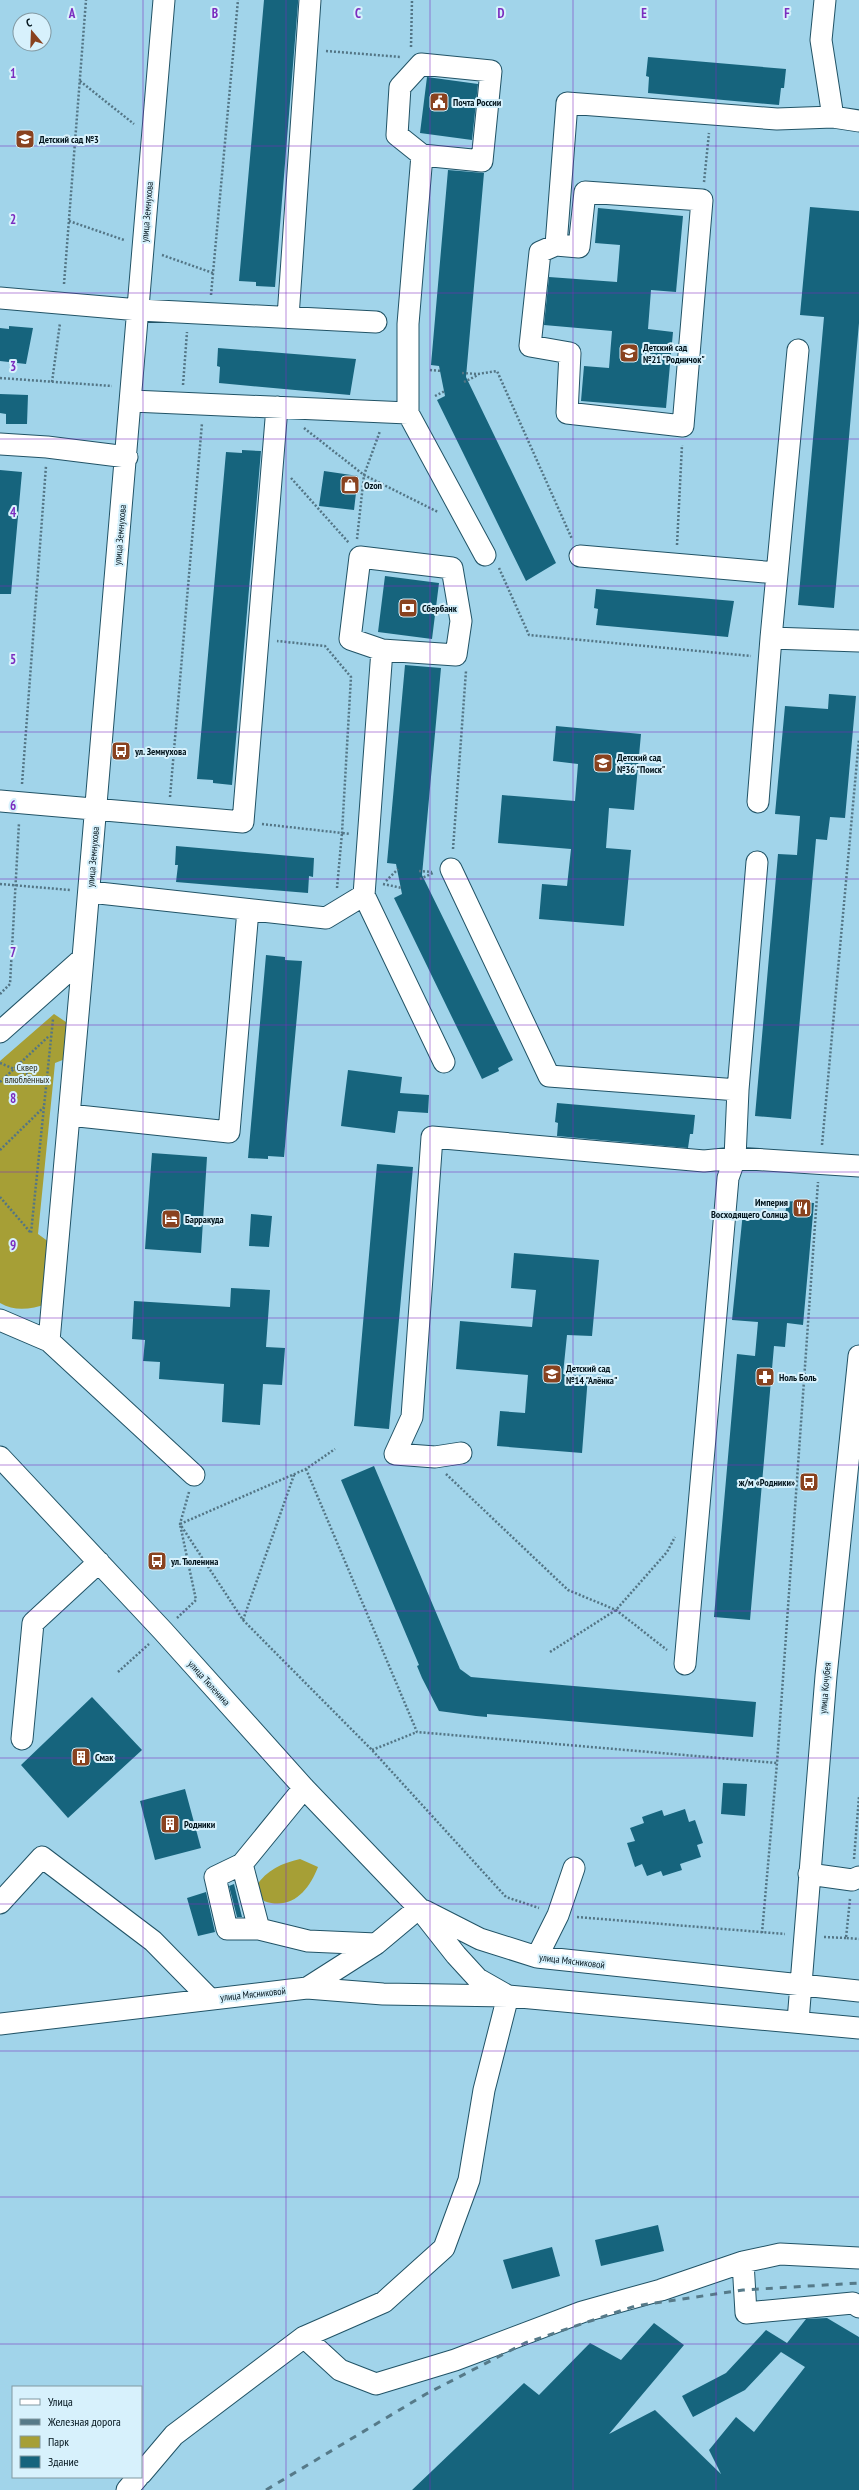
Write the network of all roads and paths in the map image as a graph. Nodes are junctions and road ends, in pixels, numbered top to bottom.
1 (86, 0) edge
2 (164, 0) edge
3 (238, 0) edge
4 (310, 0) edge
5 (412, 0) edge
6 (825, 0) edge
7 (306, 50) junction
8 (411, 50) dead end
9 (388, 56) dead end
10 (80, 81) junction
11 (711, 114) junction
12 (832, 117) junction
13 (859, 121) edge
14 (136, 126) dead end
15 (422, 155) junction
16 (702, 200) junction
17 (127, 233) dead end
18 (126, 241) dead end
19 (556, 245) junction
20 (0, 298) edge
21 (62, 303) junction
22 (139, 310) junction
23 (199, 313) junction
24 (288, 317) junction
25 (376, 322) dead end
26 (798, 350) dead end
27 (430, 370) dead end
28 (442, 371) dead end
29 (462, 373) dead end
30 (478, 374) junction
31 (0, 378) edge
32 (52, 382) junction
33 (464, 382) dead end
34 (446, 391) dead end
35 (132, 394) junction
36 (435, 396) dead end
37 (182, 403) junction
38 (204, 404) junction
39 (277, 407) junction
40 (398, 412) junction
41 (302, 426) dead end
42 (683, 426) junction
43 (0, 444) edge
44 (47, 447) junction
45 (127, 457) junction
46 (273, 458) junction
47 (364, 475) junction
48 (442, 513) dead end
49 (358, 553) junction
50 (485, 555) joint
51 (580, 556) joint
52 (677, 565) junction
53 (777, 573) junction
54 (258, 640) junction
55 (859, 641) edge
56 (770, 648) junction
57 (382, 650) junction
58 (456, 655) junction
59 (859, 739) edge
60 (0, 801) edge
61 (758, 802) dead end
62 (21, 803) junction
63 (97, 809) junction
64 (168, 815) junction
65 (244, 822) junction
66 (342, 833) junction
67 (757, 862) dead end
68 (398, 869) dead end
69 (443, 870) junction
70 (420, 879) dead end
71 (0, 884) edge
72 (383, 884) dead end
73 (16, 886) junction
74 (90, 892) junction
75 (364, 895) junction
76 (248, 910) junction
77 (335, 912) junction
78 (83, 958) junction
79 (0, 994) edge
80 (53, 1019) dead end
81 (0, 1032) edge
82 (50, 1036) junction
83 (444, 1062) dead end
84 (0, 1063) edge
85 (14, 1069) junction
86 (0, 1082) edge
87 (46, 1082) junction
88 (738, 1090) junction
89 (44, 1106) junction
90 (69, 1115) junction
91 (0, 1150) edge
92 (735, 1158) junction
93 (820, 1163) junction
94 (859, 1166) edge
95 (0, 1197) edge
96 (0, 1320) edge
97 (49, 1342) junction
98 (859, 1356) edge
99 (859, 1361) edge
100 (335, 1449) dead end
101 (461, 1453) dead end
102 (0, 1457) edge
103 (435, 1457) junction
104 (306, 1469) junction
105 (294, 1475) junction
106 (194, 1476) joint
107 (180, 1524) junction
108 (678, 1533) dead end
109 (99, 1562) junction
110 (196, 1600) dead end
111 (616, 1610) junction
112 (243, 1620) junction
113 (550, 1652) dead end
114 (685, 1664) joint
115 (418, 1732) junction
116 (22, 1739) dead end
117 (372, 1750) junction
118 (777, 1763) junction
119 (304, 1788) junction
120 (242, 1864) junction
121 (574, 1868) dead end
122 (809, 1874) junction
123 (859, 1877) edge
124 (0, 1903) edge
125 (419, 1908) junction
126 (558, 1915) junction
127 (259, 1929) junction
128 (376, 1944) junction
129 (537, 1957) junction
130 (801, 1986) junction
131 (307, 1988) junction
132 (859, 1991) edge
133 (508, 1996) junction
134 (209, 1998) junction
135 (798, 2022) junction
136 (0, 2024) edge
137 (859, 2028) edge
138 (859, 2258) edge
139 (743, 2262) junction
140 (859, 2306) edge
141 (304, 2337) junction
142 (142, 2473) edge
143 (137, 2478) edge
144 (127, 2490) edge

1 - 10 path
2 - 22 street, улица Земнухова
3 - 23 path
4 - 7 street
5 - 8 path
6 - 12 street
7 - 9 path
7 - 24 street
10 - 14 path
10 - 21 path
11 - 12 street
11 - 16 path
11 - 19 street
12 - 13 street
15 - 15 street
15 - 40 street
16 - 19 street
16 - 42 street
17 - 18 path
19 - 42 street
20 - 21 street
21 - 22 street
21 - 32 path
22 - 23 street
22 - 35 street, улица Земнухова
23 - 24 street
23 - 37 path
24 - 25 street
26 - 53 street
27 - 28 path
29 - 30 path
30 - 33 path
30 - 51 path
31 - 32 path
32 - 35 path
34 - 36 path
35 - 37 street
35 - 45 street, улица Земнухова
37 - 38 street
38 - 39 street
38 - 64 path
39 - 40 street
39 - 46 street
40 - 47 path
40 - 50 street
41 - 47 path
42 - 52 path
43 - 44 street
44 - 45 street
44 - 62 path
45 - 63 street, улица Земнухова
46 - 49 path
46 - 54 street
47 - 48 path
47 - 49 path
49 - 57 street
49 - 58 street
50 - 56 path
51 - 52 street
52 - 53 street
53 - 56 street
54 - 65 street
54 - 66 path
55 - 56 street
56 - 61 street
57 - 58 street
57 - 75 street
58 - 69 path
59 - 93 path
60 - 62 street
62 - 63 street
62 - 73 path
63 - 64 street
63 - 74 street, улица Земнухова
64 - 65 street
65 - 66 path
66 - 77 path
67 - 88 street
68 - 72 path
69 - 70 path
69 - 88 street
71 - 73 path
73 - 74 path
73 - 79 path
74 - 76 street
74 - 78 street, улица Земнухова
75 - 77 street
75 - 83 street
76 - 77 street
76 - 90 street
78 - 81 street
78 - 90 street, улица Земнухова
80 - 82 path
82 - 85 path
82 - 87 path
84 - 85 path
85 - 86 path
85 - 87 path
87 - 89 path
88 - 92 street
89 - 91 path
89 - 95 path
90 - 97 street, улица Земнухова
92 - 93 street
92 - 103 street
92 - 114 street
93 - 94 street
93 - 118 path
96 - 97 street
97 - 106 street
98 - 99 street, улица Кочубея
99 - 122 street, улица Кочубея
100 - 104 path
101 - 103 street
102 - 109 street, улица Тюленина
103 - 111 path
104 - 105 path
104 - 115 path
105 - 107 path
105 - 112 path
106 - 107 path
107 - 110 path
107 - 112 path
108 - 111 path
109 - 116 street
109 - 119 street, улица Тюленина
111 - 113 path
111 - 114 path
112 - 117 path
115 - 117 path
115 - 118 path
117 - 126 path
118 - 126 path
119 - 120 street
119 - 125 street, улица Тюленина
120 - 127 street
120 - 127 street
121 - 126 street
122 - 123 street
122 - 130 street, улица Кочубея
124 - 134 street
125 - 128 street
125 - 129 street, улица Мясниковой
125 - 133 street, улица Мясниковой
126 - 129 street
127 - 128 street
128 - 131 street
129 - 130 street, улица Мясниковой
130 - 132 street, улица Мясниковой
130 - 135 street, улица Кочубея
131 - 133 street, улица Мясниковой
131 - 134 street, улица Мясниковой
133 - 135 street, улица Мясниковой
133 - 141 street
134 - 136 street, улица Мясниковой
135 - 137 street, улица Мясниковой
138 - 139 street
139 - 140 street
139 - 141 street
141 - 142 street
143 - 144 street

